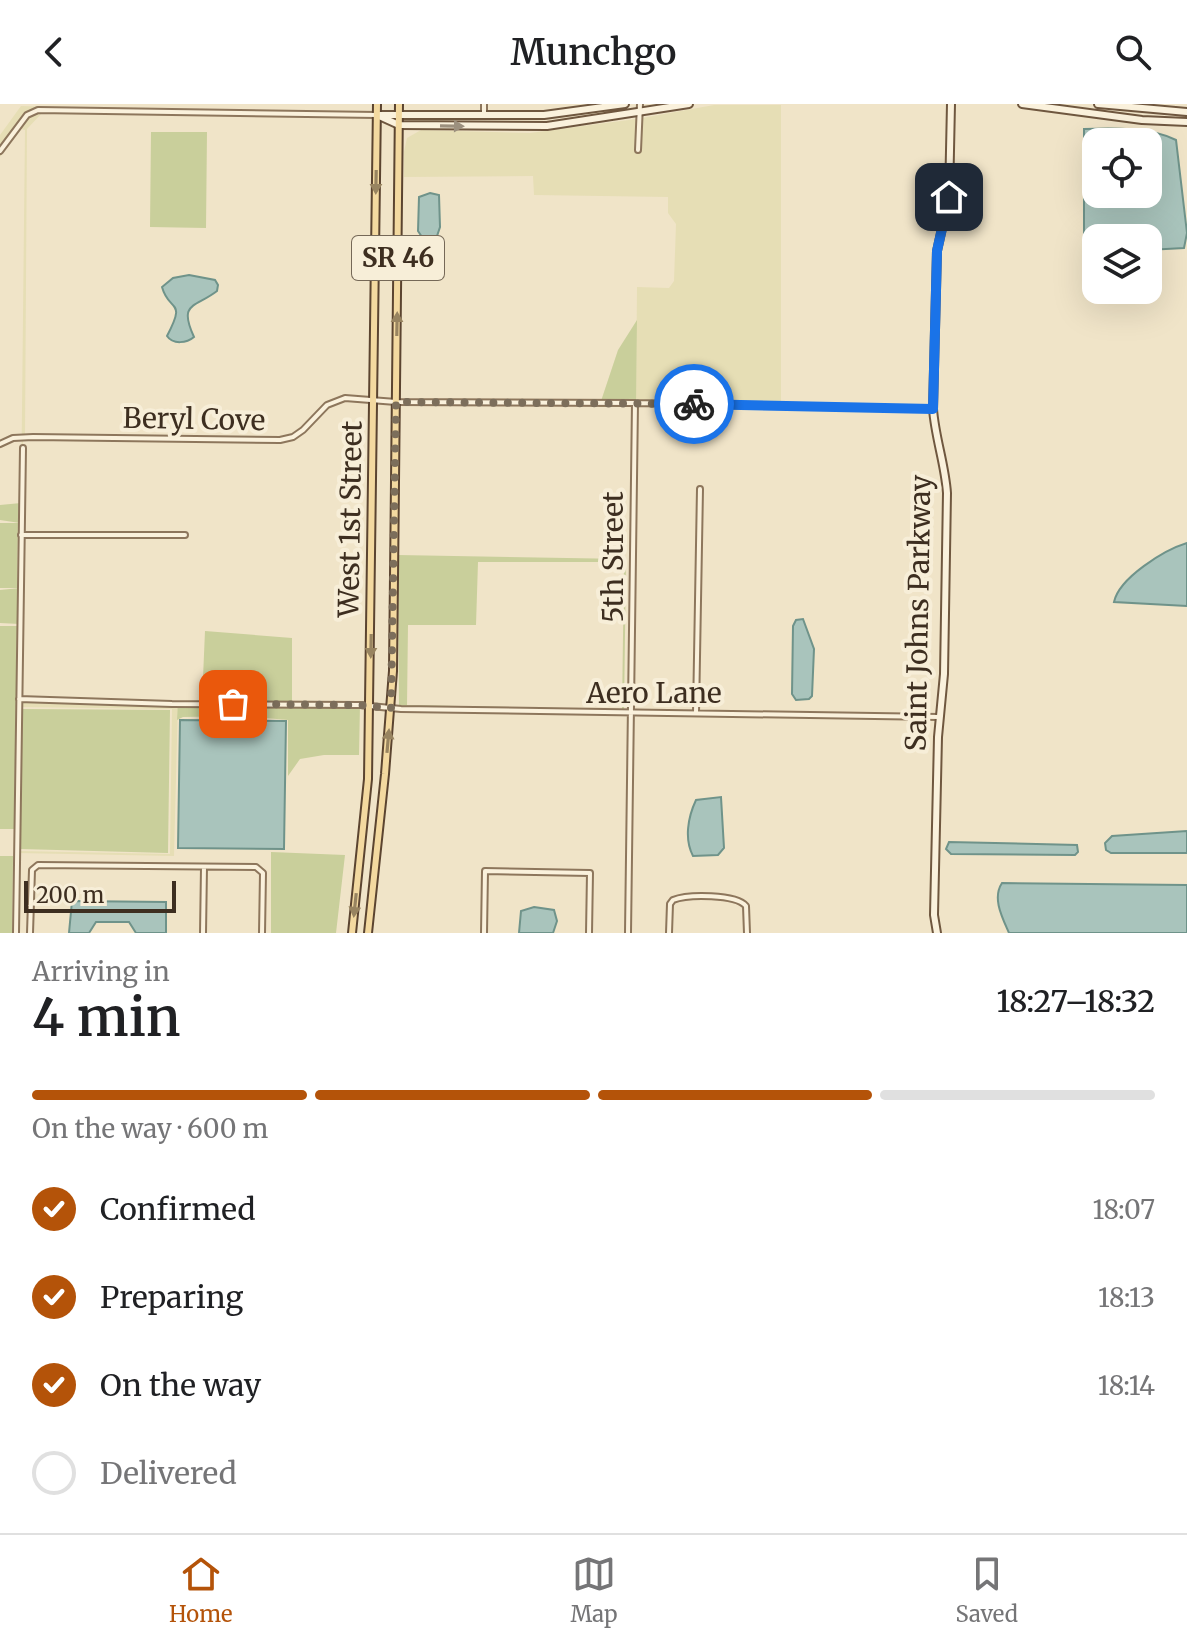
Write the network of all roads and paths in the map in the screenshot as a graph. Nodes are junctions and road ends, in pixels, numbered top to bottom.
1 (377, 104) edge
2 (399, 104) edge
3 (484, 104) edge
4 (625, 104) edge
5 (640, 104) edge
6 (689, 104) edge
7 (951, 104) edge
8 (1022, 104) edge
9 (1098, 104) edge
10 (1073, 108) edge
11 (1187, 112) edge
12 (639, 113) junction
13 (377, 115) junction
14 (399, 115) junction
15 (484, 116) junction
16 (1187, 122) edge
17 (399, 125) junction
18 (638, 150) dead end
19 (0, 151) edge
20 (374, 400) junction
21 (396, 402) junction
22 (635, 403) junction
23 (933, 409) junction
24 (0, 444) edge
25 (23, 448) dead end
26 (700, 489) dead end
27 (21, 535) junction
28 (185, 535) dead end
29 (19, 699) junction
30 (370, 706) junction
31 (391, 708) junction
32 (631, 712) junction
33 (696, 713) junction
34 (939, 717) junction
35 (204, 866) junction
36 (16, 933) edge
37 (30, 933) edge
38 (203, 933) edge
39 (262, 933) edge
40 (352, 933) edge
41 (368, 933) edge
42 (484, 933) edge
43 (589, 933) edge
44 (628, 933) edge
45 (669, 933) edge
46 (747, 933) edge
47 (937, 933) edge

1 - 13 main road, West 1st Street / SR 46
2 - 14 main road, West 1st Street / SR 46
3 - 15 street
4 - 15 street
5 - 12 street
6 - 12 street
7 - 23 street, Saint Johns Parkway
8 - 10 street
9 - 11 street
10 - 16 street
17 -> 12 street
12 - 18 street
13 - 14 street
13 - 17 street
13 - 19 street
13 -> 20 main road, West 1st Street / SR 46
14 - 15 street
14 - 17 main road, West 1st Street / SR 46
21 -> 17 main road, West 1st Street / SR 46
20 - 21 street, Beryl Cove
20 - 24 street, Beryl Cove
20 -> 30 main road, West 1st Street / SR 46
21 - 22 street, Beryl Cove
21 - 31 main road, West 1st Street / SR 46
22 - 23 street, Beryl Cove
22 - 32 street, 5th Street
23 - 34 street, Saint Johns Parkway
25 - 27 street
26 - 33 street
27 - 28 street
27 - 29 street
29 - 30 street, Aero Lane
29 - 36 street
30 - 31 street, Aero Lane
30 -> 40 main road, West 1st Street / SR 46
31 - 32 street, Aero Lane
41 -> 31 main road, West 1st Street / SR 46
32 - 33 street, Aero Lane
32 - 44 street, 5th Street
33 - 34 street, Aero Lane
34 - 47 street, Saint Johns Parkway
35 - 37 street
35 - 38 street
35 - 39 street
42 - 43 street
45 - 46 street

